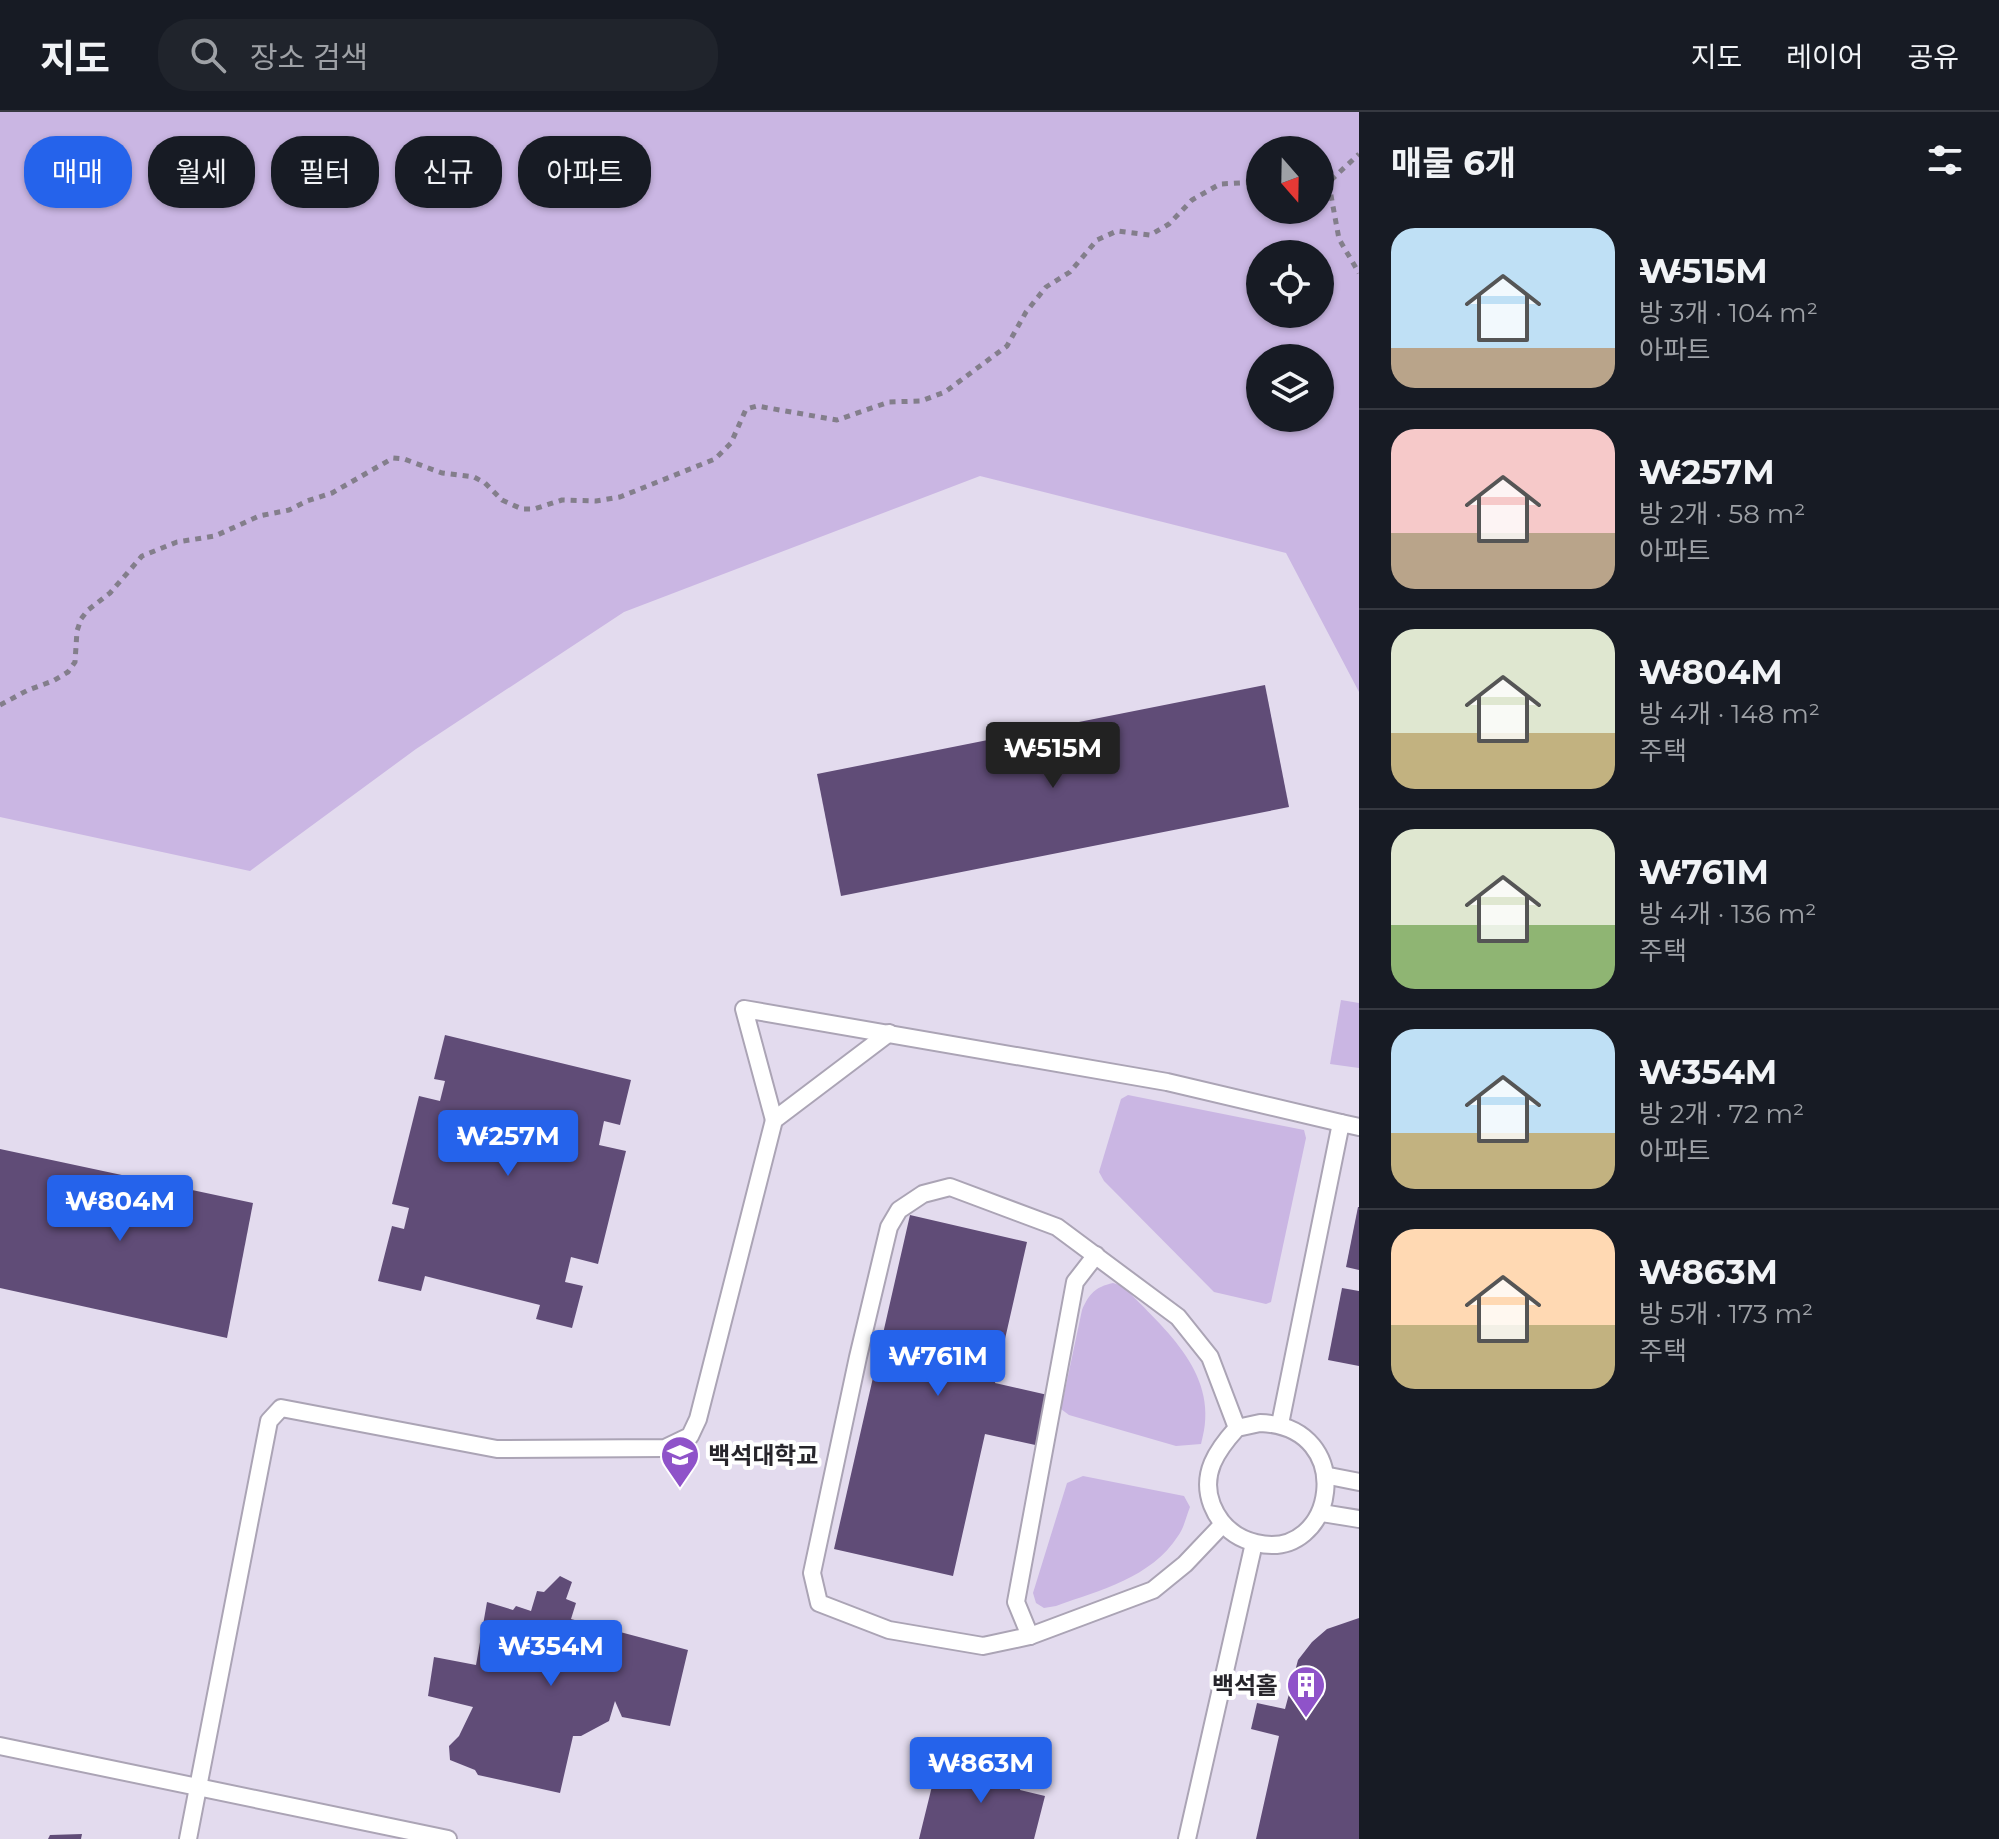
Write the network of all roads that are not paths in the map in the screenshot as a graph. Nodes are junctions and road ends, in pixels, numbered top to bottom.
1 (889, 1033) junction
2 (774, 1120) junction
3 (1341, 1123) junction
4 (1359, 1127) edge
5 (1096, 1255) junction
6 (1280, 1424) junction
7 (1237, 1428) junction
8 (1329, 1476) junction
9 (1359, 1482) edge
10 (1322, 1513) junction
11 (1359, 1519) edge
12 (1223, 1524) junction
13 (1254, 1543) junction
14 (1030, 1636) junction
15 (0, 1746) edge
16 (198, 1786) junction
17 (188, 1839) edge
18 (448, 1839) edge
19 (1187, 1839) edge

1 - 2 lane
1 - 2 lane
1 - 3 lane
2 - 16 lane
3 - 4 lane
3 - 6 lane
5 - 7 lane
5 - 14 lane
5 - 14 lane
6 - 7 lane
6 - 8 lane
7 - 12 lane
8 - 9 lane
8 - 10 lane
10 - 11 lane
10 - 13 lane
12 - 13 lane
12 - 14 lane
13 - 19 lane
15 - 16 lane
16 - 17 lane
16 - 18 lane

